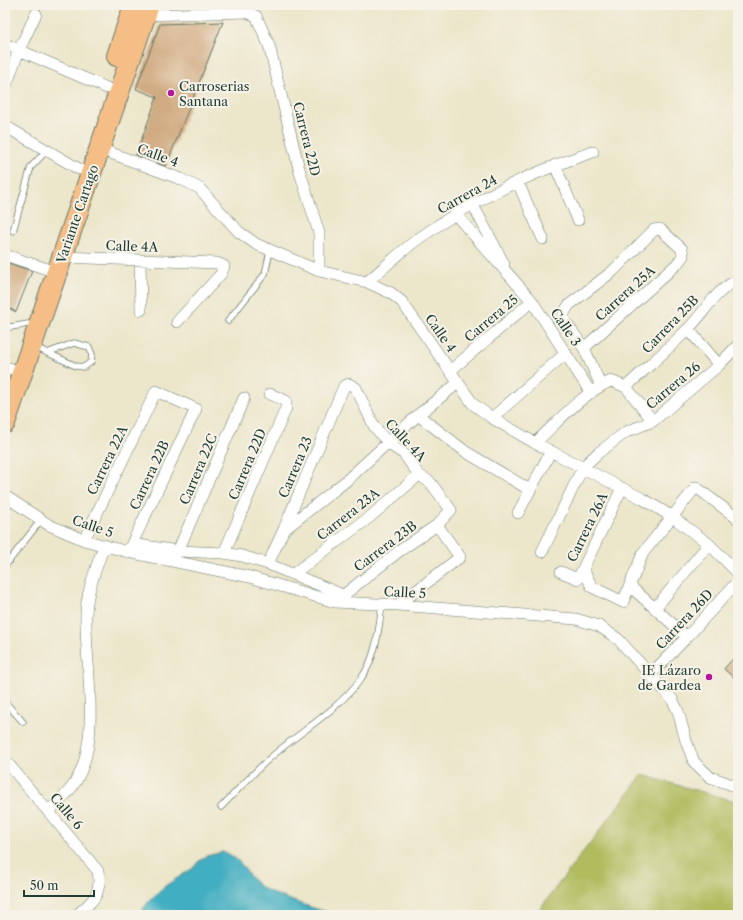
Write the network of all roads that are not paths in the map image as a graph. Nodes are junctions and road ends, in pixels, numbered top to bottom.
1 (143, 8) edge
2 (36, 14) dead end
3 (5, 44) edge
4 (19, 50) junction
5 (5, 88) edge
6 (107, 88) junction
7 (5, 126) edge
8 (100, 149) junction
9 (46, 150) junction
10 (593, 152) dead end
11 (555, 165) junction
12 (79, 169) junction
13 (518, 183) junction
14 (473, 205) junction
15 (456, 215) junction
16 (578, 220) dead end
17 (13, 231) dead end
18 (543, 239) dead end
19 (270, 250) junction
20 (5, 256) edge
21 (63, 257) junction
22 (140, 261) junction
23 (47, 269) junction
24 (319, 271) junction
25 (512, 281) junction
26 (367, 282) junction
27 (736, 283) edge
28 (532, 302) junction
29 (141, 310) dead end
30 (228, 321) dead end
31 (177, 322) dead end
32 (28, 324) junction
33 (5, 326) edge
34 (688, 329) junction
35 (738, 346) edge
36 (584, 348) junction
37 (39, 349) junction
38 (566, 353) junction
39 (719, 365) junction
40 (450, 371) junction
41 (7, 374) edge
42 (458, 383) junction
43 (349, 384) joint
44 (600, 386) junction
45 (626, 387) junction
46 (591, 393) junction
47 (270, 394) dead end
48 (244, 398) dead end
49 (196, 409) joint
50 (418, 416) junction
51 (492, 418) junction
52 (653, 421) junction
53 (5, 423) edge
54 (535, 443) junction
55 (389, 444) junction
56 (551, 451) junction
57 (584, 467) junction
58 (419, 475) junction
59 (622, 488) junction
60 (530, 490) junction
61 (5, 496) edge
62 (451, 510) joint
63 (518, 513) dead end
64 (671, 516) junction
65 (738, 519) edge
66 (41, 520) junction
67 (437, 525) junction
68 (284, 529) junction
69 (84, 540) junction
70 (709, 544) junction
71 (104, 545) junction
72 (130, 548) junction
73 (178, 552) junction
74 (542, 552) dead end
75 (224, 553) junction
76 (268, 564) junction
77 (5, 566) edge
78 (561, 572) dead end
79 (738, 573) edge
80 (293, 574) junction
81 (580, 574) junction
82 (738, 581) edge
83 (631, 586) junction
84 (339, 599) junction
85 (382, 604) junction
86 (398, 605) junction
87 (656, 607) junction
88 (688, 637) junction
89 (650, 675) junction
90 (5, 702) edge
91 (23, 722) dead end
92 (5, 760) edge
93 (738, 787) edge
94 (221, 807) dead end
95 (49, 811) junction
96 (77, 915) edge

1 - 6 highway, Variante Cartago
1 - 8 highway, Variante Cartago
1 - 24 street, Carrera 22D
2 - 4 street
3 - 4 street
4 - 5 street
4 - 6 street
6 - 12 highway, Variante Cartago
7 - 9 street
8 - 19 street, Calle 4
8 - 21 highway, Variante Cartago
9 - 12 street
9 - 17 lane
10 - 11 street, Carrera 24
11 - 13 street, Carrera 24
11 - 16 street
12 - 23 highway, Variante Cartago
13 - 14 street, Carrera 24
13 - 18 street
14 - 15 street, Carrera 24
14 - 25 street, Calle 3
15 - 25 street, Calle 3
15 - 26 street, Carrera 24
19 - 24 street, Calle 4
19 - 30 lane
20 - 23 street
21 - 22 street, Calle 4A
21 - 37 highway, Variante Cartago
22 - 29 street
22 - 31 street, Calle 4A
23 - 32 highway, Variante Cartago
24 - 26 street, Calle 4
25 - 28 street, Calle 3
26 - 40 street, Calle 4
27 - 34 street, Carrera 25B
28 - 38 street, Calle 3
28 - 40 street, Carrera 25
32 - 33 lane
32 - 41 highway, Variante Cartago
34 - 39 street
34 - 45 street, Carrera 25B
35 - 39 street, Carrera 26
36 - 36 street, Carrera 25A
36 - 44 street
37 - 37 lane
37 - 53 highway, Variante Cartago
38 - 46 street, Calle 3
38 - 51 street
39 - 52 street, Carrera 26
40 - 42 street, Calle 4
42 - 50 street
42 - 51 street, Calle 4
43 - 55 street, Calle 4A
43 - 68 street, Carrera 23
44 - 45 street
44 - 46 street
45 - 52 street
46 - 54 street
47 - 75 street, Carrera 22D
48 - 73 street, Carrera 22C
49 - 69 street, Carrera 22A
49 - 72 street, Carrera 22B
50 - 55 street
50 - 60 street
51 - 54 street, Calle 4
52 - 57 street, Carrera 26
54 - 56 street, Calle 4
55 - 58 street, Calle 4A
55 - 68 street
56 - 57 street, Calle 4
56 - 60 street
57 - 59 street, Calle 4
57 - 74 street, Carrera 26
58 - 62 street, Calle 4A
58 - 80 street, Carrera 23A
59 - 64 street, Calle 4
59 - 81 street, Carrera 26A
60 - 63 street
61 - 66 street, Calle 5
62 - 67 street, Carrera 23B
64 - 65 street
64 - 70 street, Calle 4
64 - 83 street
66 - 69 street, Calle 5
66 - 77 lane
67 - 84 street, Carrera 23B
67 - 86 street
68 - 76 street, Carrera 23
69 - 71 street, Calle 5
70 - 79 street, Calle 4
70 - 87 street
71 - 72 street, Calle 5
71 - 95 street
72 - 73 street
72 - 84 street, Calle 5
73 - 75 street
75 - 76 street
76 - 80 street
78 - 81 street
80 - 84 street
81 - 83 street
82 - 88 street, Carrera 26D
83 - 87 street
84 - 85 street, Calle 5
85 - 86 street, Calle 5
85 - 94 lane
86 - 89 street, Calle 5
87 - 88 street
88 - 89 street, Carrera 26D
89 - 93 street, Calle 5
90 - 91 lane
92 - 95 street, Calle 6
95 - 96 street, Calle 6

